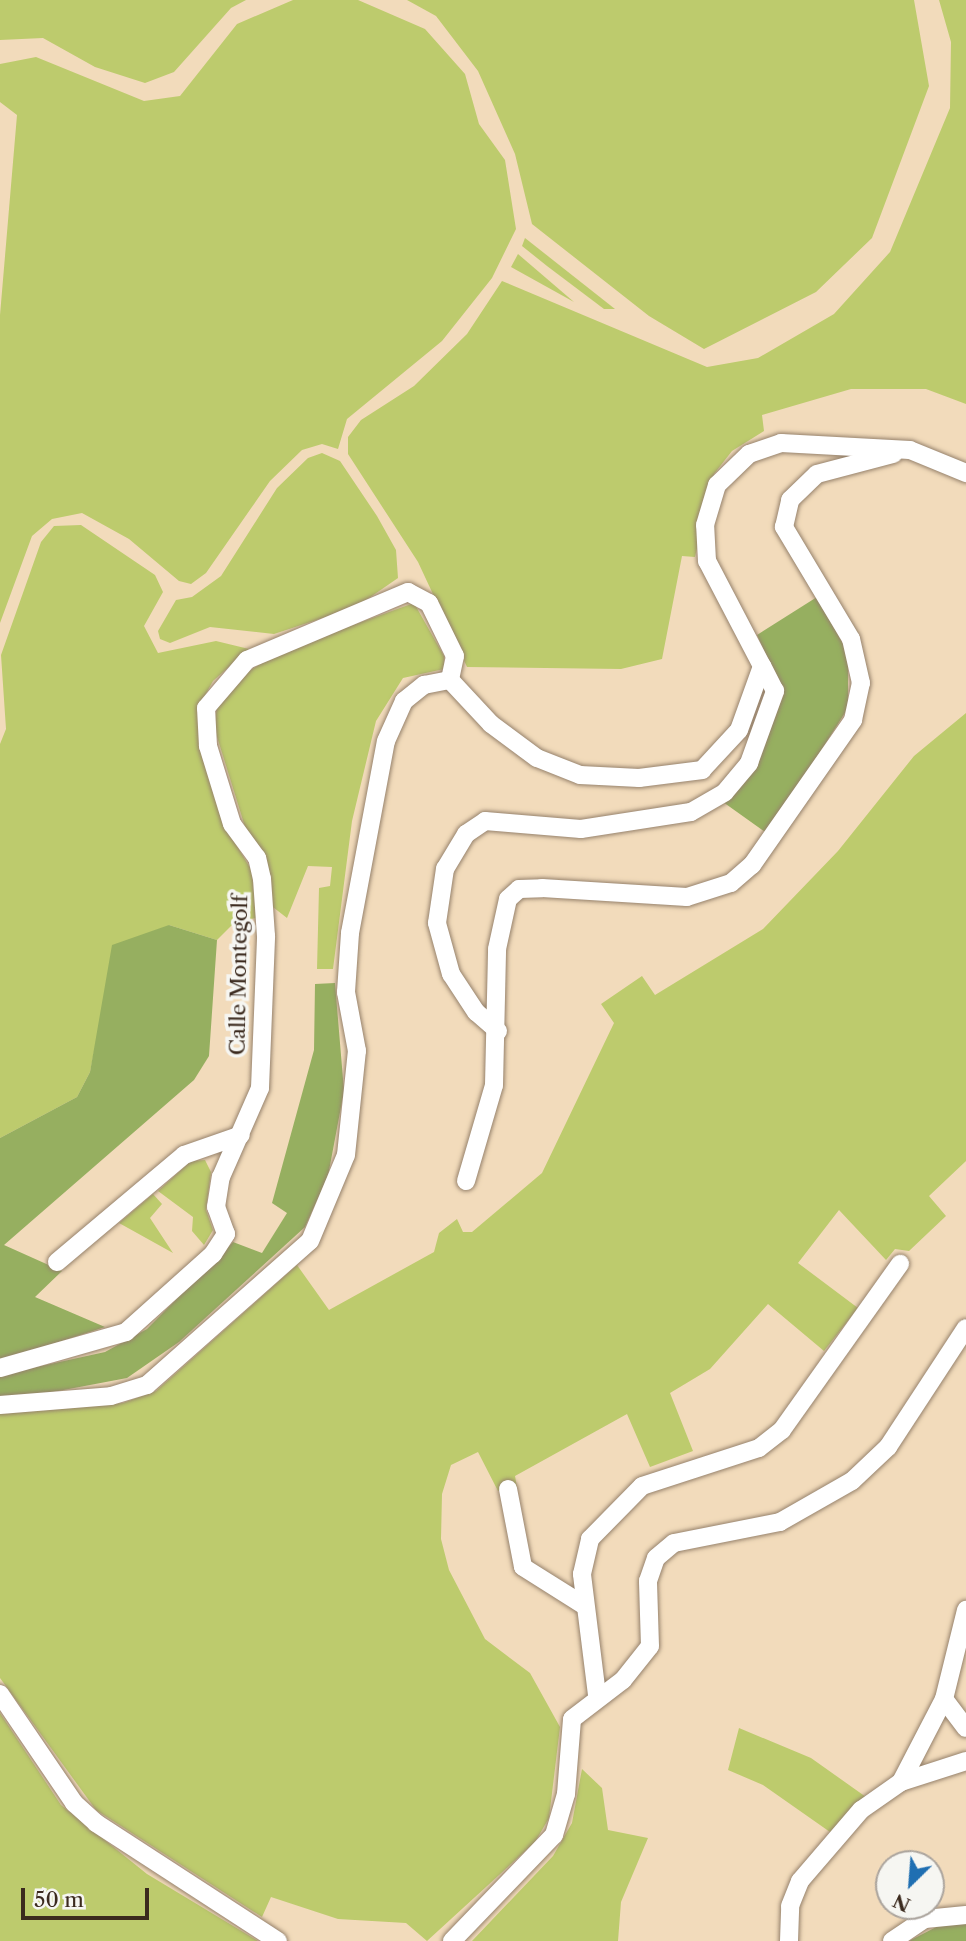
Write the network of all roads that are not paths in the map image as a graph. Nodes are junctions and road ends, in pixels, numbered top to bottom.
1 (910, 450) junction
2 (966, 472) edge
3 (762, 666) junction
4 (450, 680) junction
5 (498, 1031) junction
6 (241, 1135) junction
7 (466, 1181) dead end
8 (57, 1262) dead end
9 (900, 1265) dead end
10 (966, 1328) edge
11 (0, 1368) edge
12 (0, 1405) edge
13 (508, 1489) dead end
14 (585, 1606) junction
15 (966, 1611) edge
16 (0, 1694) edge
17 (597, 1695) junction
18 (944, 1699) junction
19 (966, 1728) edge
20 (966, 1761) edge
21 (901, 1782) junction
22 (966, 1914) edge
23 (278, 1941) edge
24 (452, 1941) edge
25 (789, 1941) edge
26 (892, 1941) edge

1 - 2 street
1 - 3 street
1 - 5 street
3 - 4 street
3 - 5 street
4 - 6 street, Calle Montegolf
4 - 12 street
5 - 7 street
6 - 8 street
6 - 11 street, Calle Montegolf
9 - 14 street
10 - 17 street
13 - 14 street
14 - 17 street
15 - 18 street
16 - 23 street
17 - 24 street
18 - 19 street
18 - 21 street
20 - 21 street
21 - 25 street
22 - 26 street

